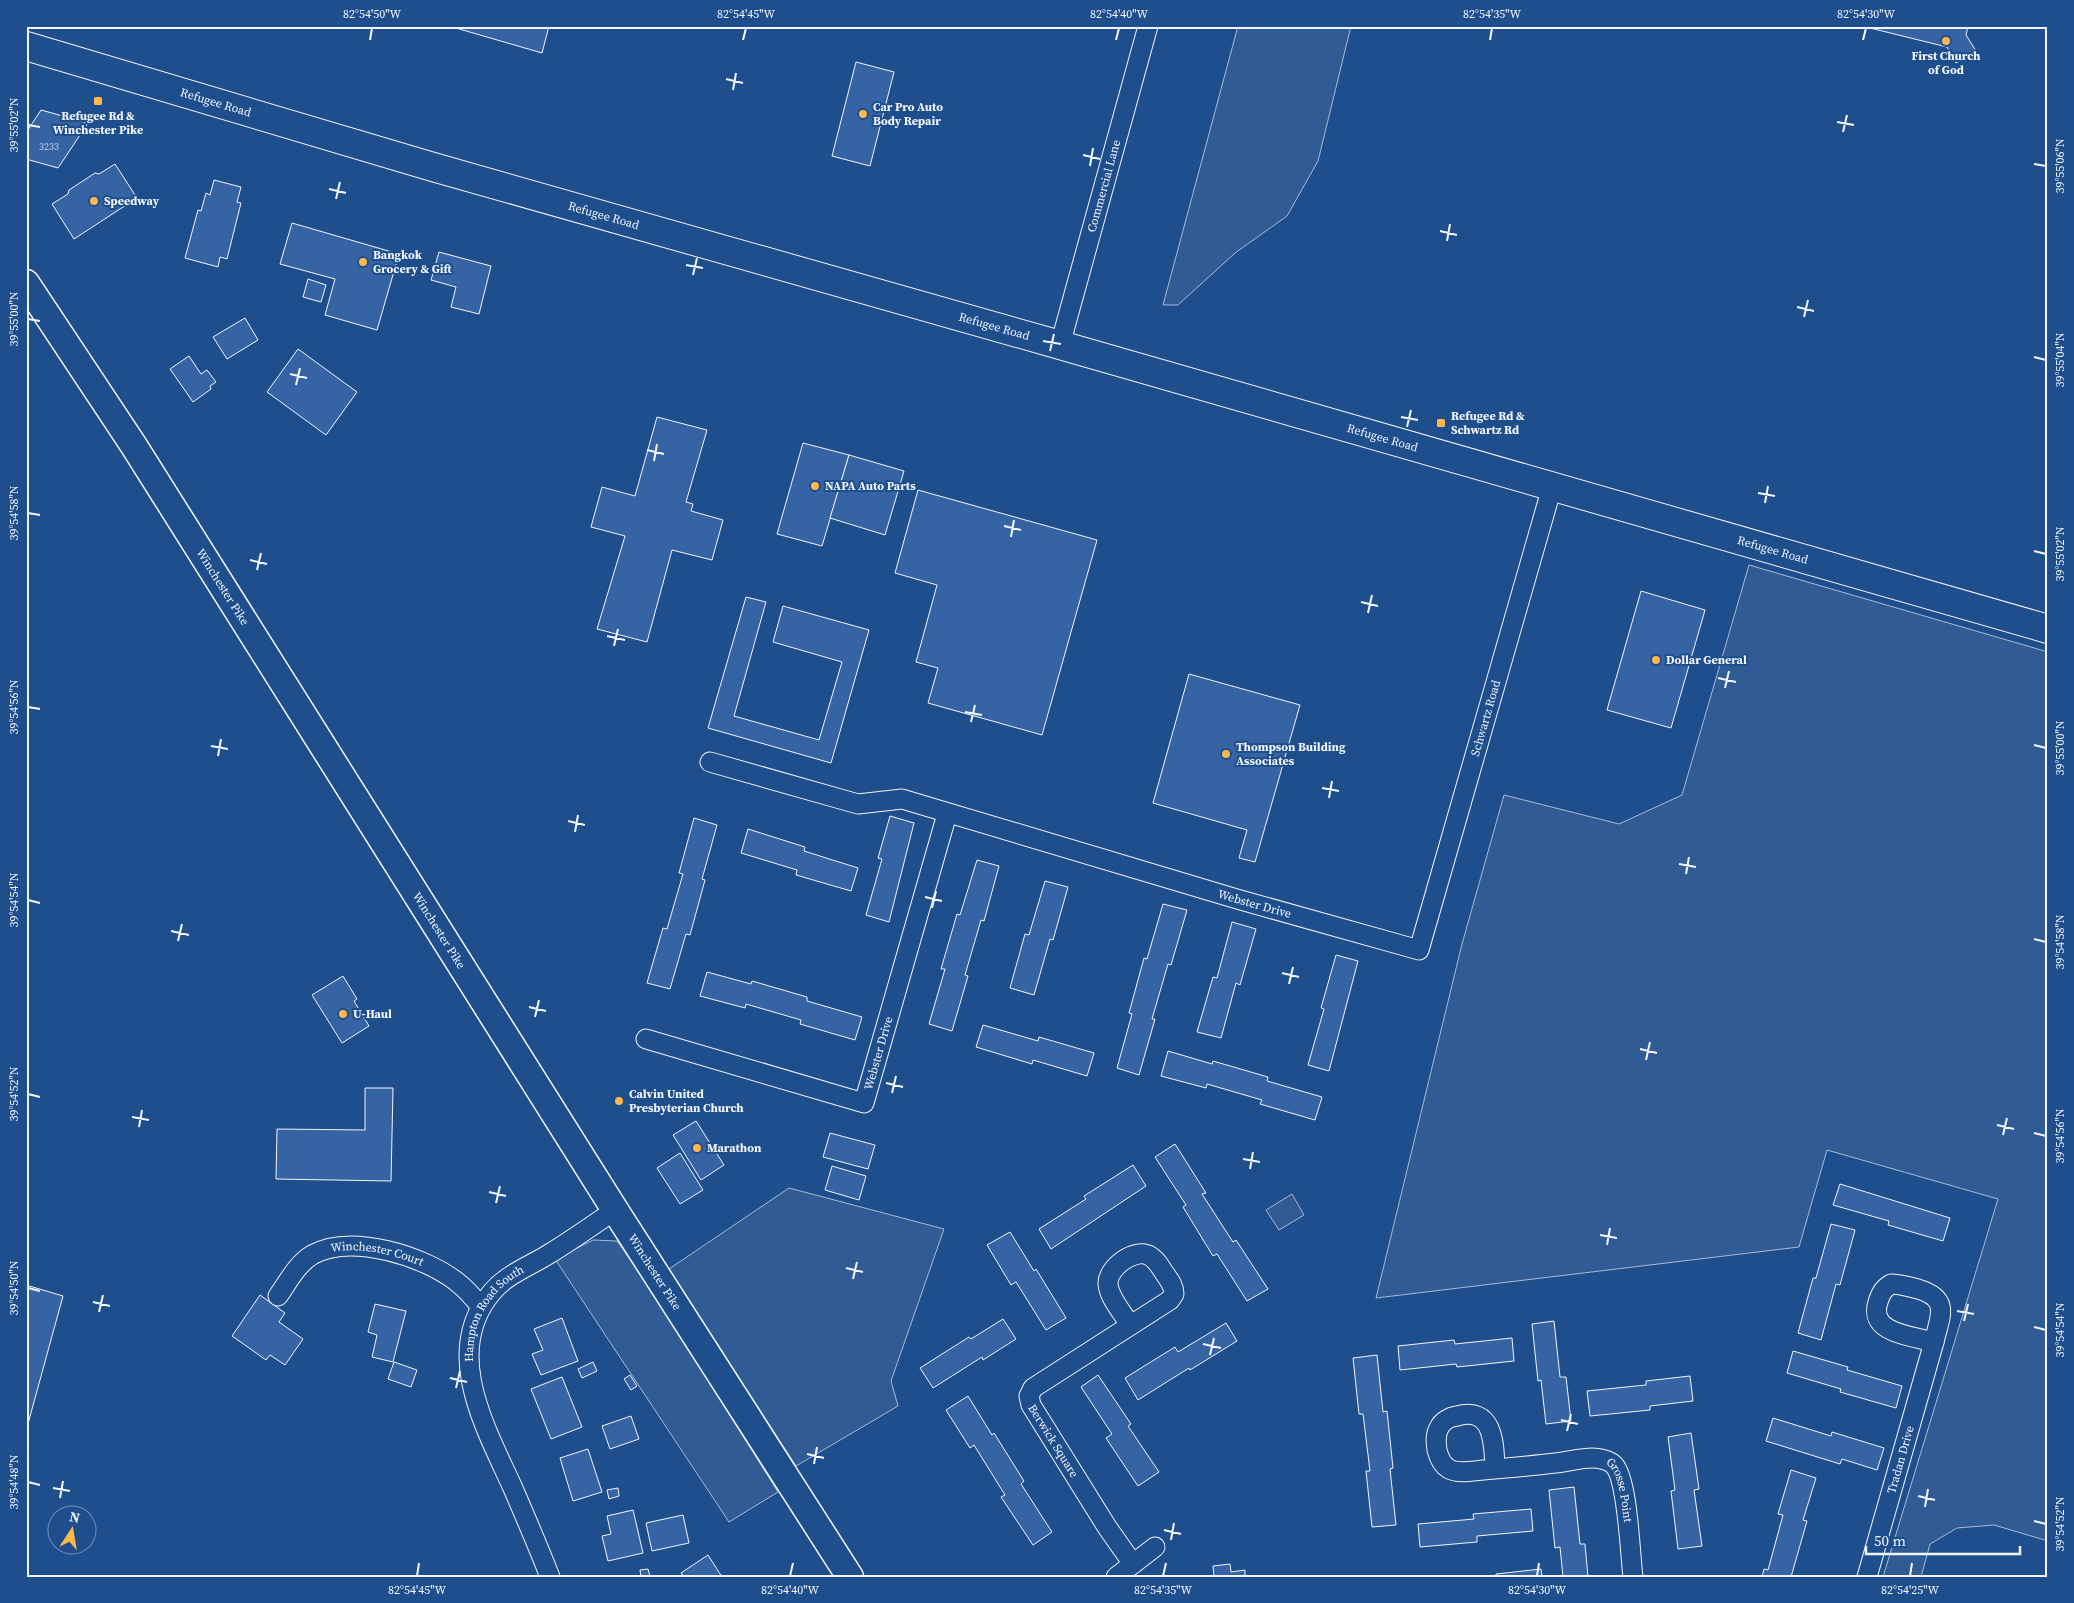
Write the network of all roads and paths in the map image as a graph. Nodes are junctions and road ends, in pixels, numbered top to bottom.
1 (1148, 26) edge
2 (30, 48) edge
3 (26, 283) edge
4 (1060, 345) junction
5 (1552, 487) junction
6 (2048, 629) edge
7 (710, 762) dead end
8 (947, 814) junction
9 (1420, 950) joint
10 (646, 1039) dead end
11 (615, 1210) junction
12 (278, 1296) dead end
13 (481, 1306) junction
14 (1130, 1325) dead end
15 (1934, 1342) dead end
16 (1495, 1469) dead end
17 (1155, 1548) dead end
18 (1133, 1564) junction
19 (550, 1577) edge
20 (850, 1577) edge
21 (1116, 1577) edge
22 (1633, 1577) edge
23 (1867, 1577) edge

1 - 4 street, Commercial Lane
2 - 4 main road, Refugee Road
3 - 11 main road, Winchester Pike
4 - 5 main road, Refugee Road
5 - 6 main road, Refugee Road
5 - 9 street, Schwartz Road
7 - 8 street, Webster Drive
8 - 9 street, Webster Drive
8 - 10 street, Webster Drive
11 - 13 street, Hampton Road South
11 - 20 main road, Winchester Pike
12 - 13 street, Winchester Court
13 - 19 street, Hampton Road South
14 - 18 street, Berwick Square
15 - 23 street, Tradan Drive
16 - 22 street, Grosse Point
17 - 18 street
18 - 21 street

